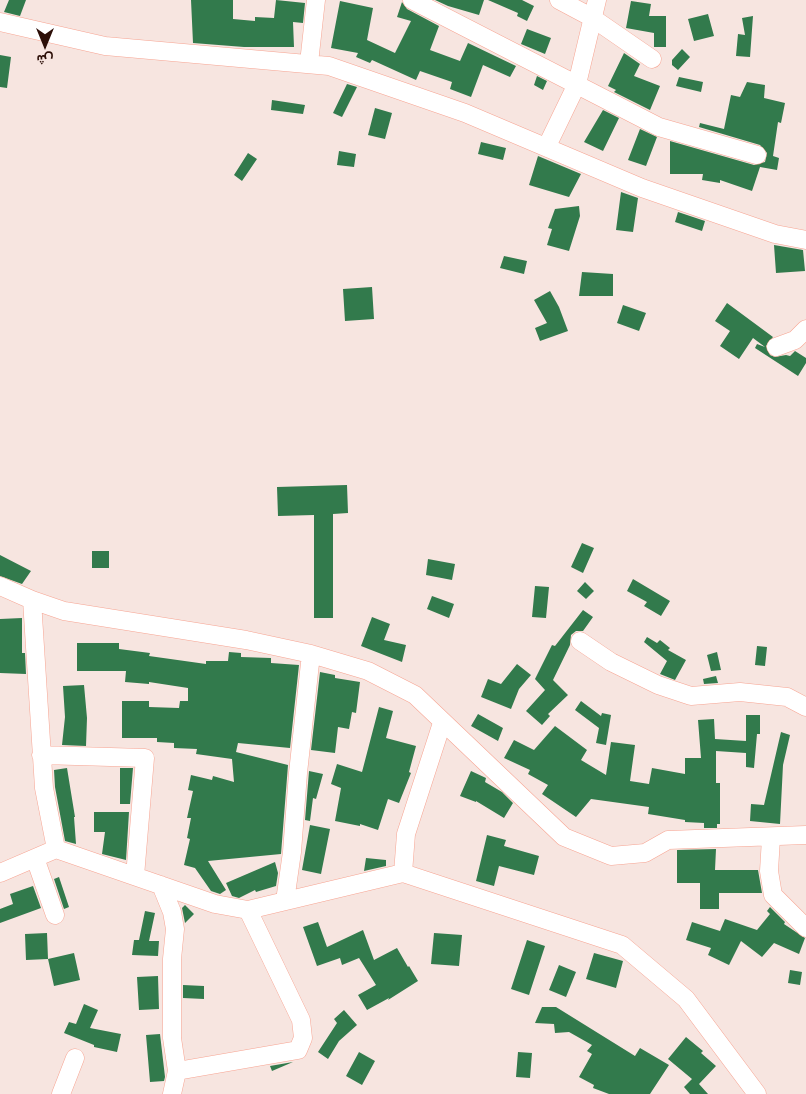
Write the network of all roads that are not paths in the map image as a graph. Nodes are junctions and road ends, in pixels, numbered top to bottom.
1 (316, 0) edge
2 (412, 0) edge
3 (559, 0) edge
4 (597, 0) edge
5 (591, 17) junction
6 (0, 22) edge
7 (652, 59) dead end
8 (309, 63) junction
9 (577, 84) junction
10 (547, 146) junction
11 (757, 156) dead end
12 (806, 240) edge
13 (806, 329) edge
14 (776, 347) dead end
15 (0, 586) edge
16 (32, 600) junction
17 (580, 641) dead end
18 (312, 654) junction
19 (806, 707) edge
20 (442, 723) junction
21 (41, 755) junction
22 (806, 835) edge
23 (771, 838) junction
24 (56, 849) junction
25 (35, 858) junction
26 (0, 873) edge
27 (403, 873) junction
28 (135, 876) junction
29 (161, 885) junction
30 (285, 901) junction
31 (248, 910) junction
32 (55, 915) dead end
33 (806, 928) edge
34 (75, 1058) dead end
35 (177, 1071) junction
36 (61, 1094) edge
37 (172, 1094) edge
38 (757, 1094) edge

1 - 8 street
2 - 9 street
3 - 5 street
4 - 5 street
5 - 7 street
5 - 9 street
6 - 8 street
8 - 10 street
9 - 10 street
9 - 11 street
10 - 12 street
13 - 14 street
15 - 16 street
16 - 18 street
16 - 21 street
17 - 19 street
18 - 20 street
18 - 30 street
20 - 23 street
20 - 27 street
21 - 24 street
21 - 28 street
22 - 23 street
23 - 33 street
24 - 25 street
24 - 28 street
25 - 26 street
25 - 32 street
27 - 30 street
27 - 38 street
28 - 29 street
29 - 31 street
29 - 35 street
30 - 31 street
31 - 35 street
34 - 36 street
35 - 37 street

